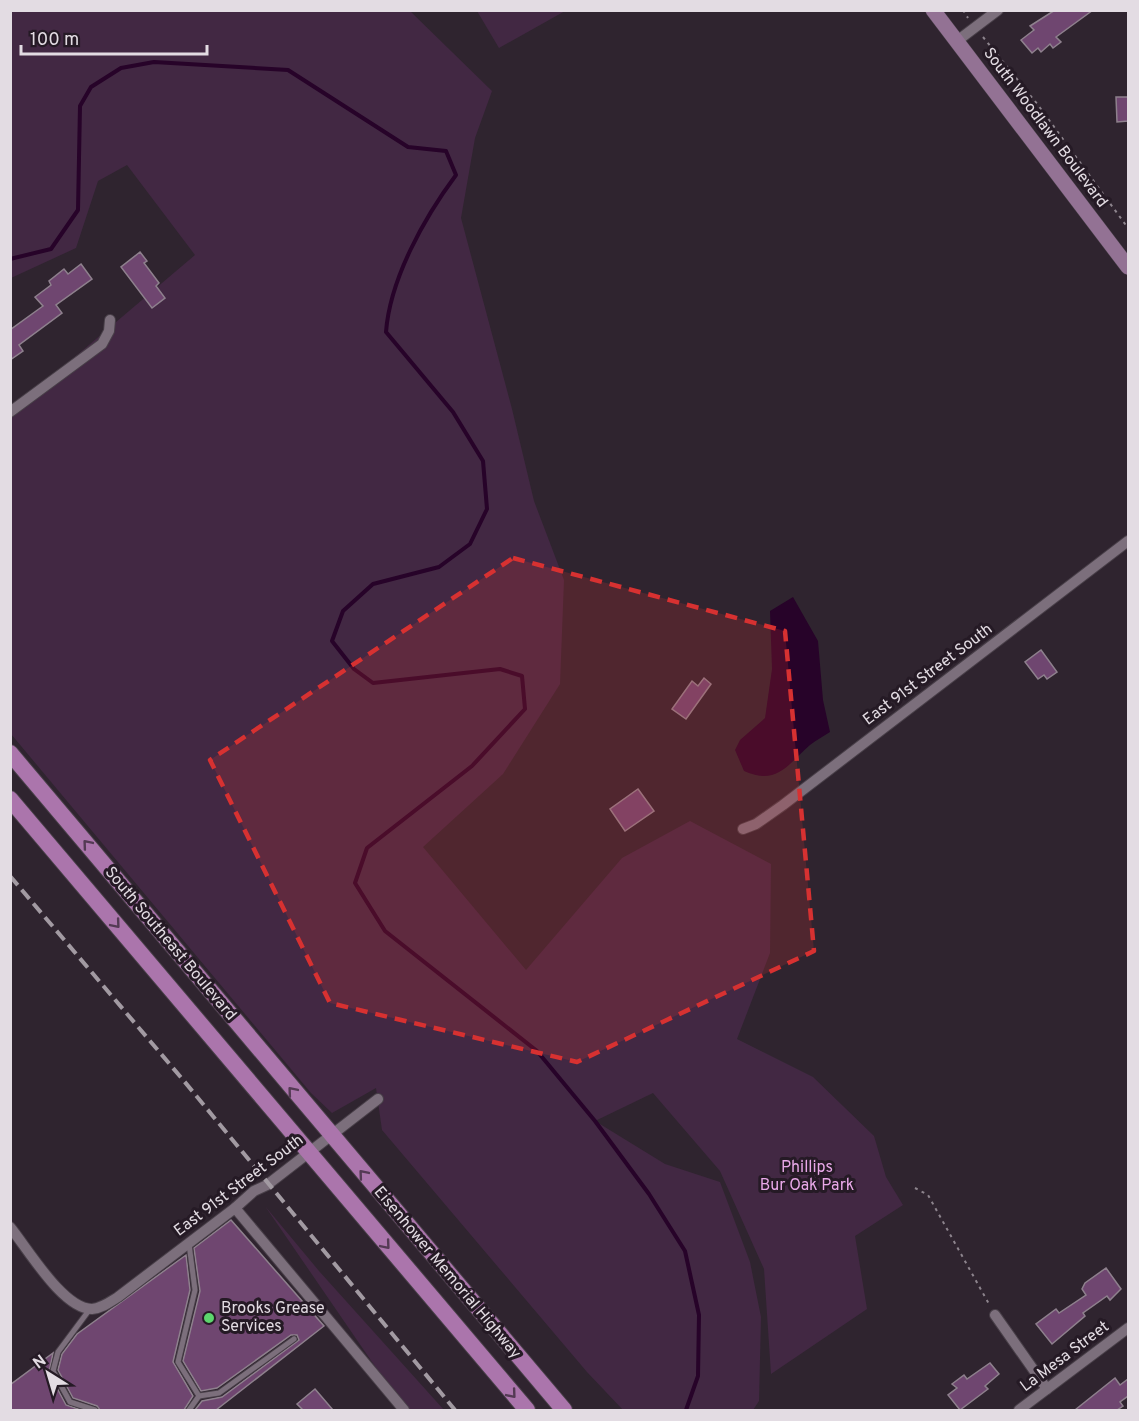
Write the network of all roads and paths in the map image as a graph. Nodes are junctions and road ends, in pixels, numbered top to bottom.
1 (933, 10) edge
2 (963, 10) edge
3 (998, 10) edge
4 (975, 27) junction
5 (957, 41) junction
6 (1128, 228) edge
7 (1128, 267) edge
8 (110, 320) dead end
9 (10, 412) edge
10 (1128, 541) edge
11 (10, 753) edge
12 (10, 799) edge
13 (743, 829) dead end
14 (378, 1099) dead end
15 (330, 1136) junction
16 (308, 1152) junction
17 (915, 1188) dead end
18 (236, 1208) junction
19 (10, 1227) edge
20 (189, 1244) junction
21 (90, 1309) junction
22 (995, 1315) joint
23 (1128, 1328) edge
24 (294, 1339) dead end
25 (1047, 1389) junction
26 (199, 1396) junction
27 (95, 1410) edge
28 (189, 1410) edge
29 (404, 1410) edge
30 (527, 1410) edge
31 (564, 1410) edge
32 (1019, 1410) edge

1 - 5 street, South Woodlawn Boulevard
2 - 4 path
3 - 4 street
4 - 5 street
4 - 6 path
5 - 7 street, South Woodlawn Boulevard
8 - 9 street
10 - 13 street, East 91st Street South
15 -> 11 main road, South Southeast Boulevard
12 -> 16 main road, South Southeast Boulevard
14 - 15 street, East 91st Street South
15 - 16 street, East 91st Street South
31 -> 15 main road, Eisenhower Memorial Highway
16 - 18 street, East 91st Street South
16 -> 30 main road, Eisenhower Memorial Highway
17 - 22 path
18 - 20 street, East 91st Street South
18 - 29 street
19 - 21 street
20 - 21 street, East 91st Street South
20 - 26 lane
21 - 27 lane
22 - 25 street
23 - 25 street, La Mesa Street
24 - 26 lane
25 - 32 street, La Mesa Street
26 - 28 lane

